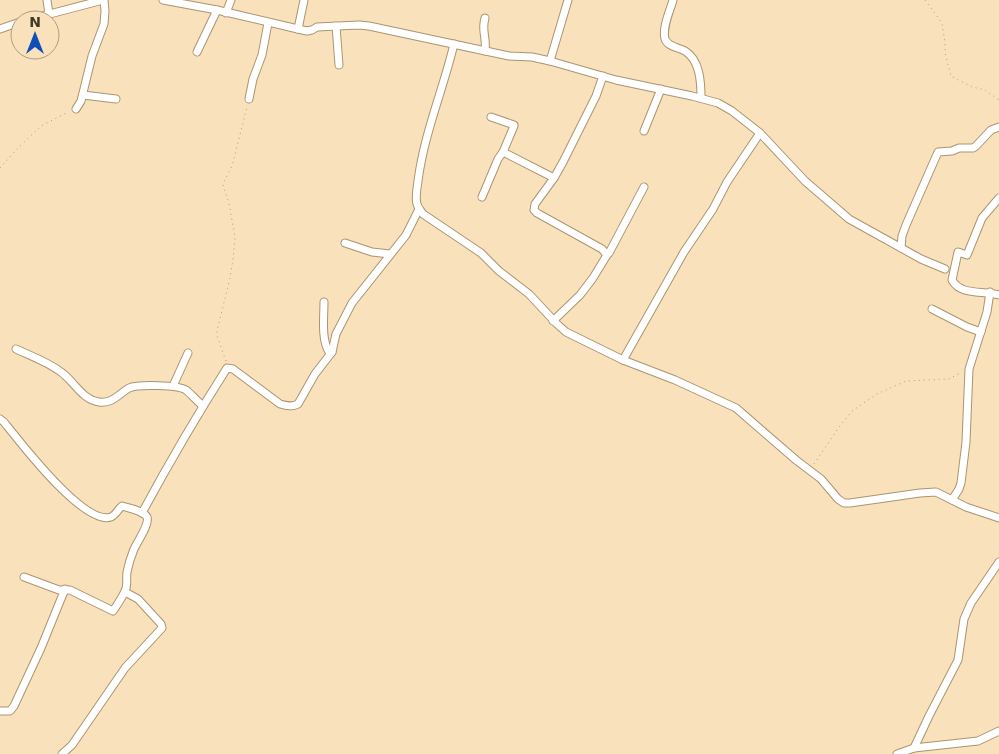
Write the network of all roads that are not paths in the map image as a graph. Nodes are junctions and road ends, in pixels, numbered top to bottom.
1 (104, 0) edge
2 (167, 0) edge
3 (231, 0) edge
4 (304, 0) edge
5 (568, 0) edge
6 (674, 0) edge
7 (217, 10) junction
8 (60, 11) edge
9 (226, 13) junction
10 (485, 18) dead end
11 (268, 23) junction
12 (336, 26) junction
13 (298, 29) junction
14 (454, 44) junction
15 (485, 51) junction
16 (197, 52) dead end
17 (550, 61) junction
18 (338, 65) dead end
19 (603, 76) junction
20 (661, 89) junction
21 (82, 95) junction
22 (701, 98) junction
23 (116, 99) dead end
24 (249, 99) road end
25 (76, 109) road end
26 (491, 116) dead end
27 (999, 127) edge
28 (644, 131) dead end
29 (760, 133) junction
30 (503, 152) junction
31 (554, 178) junction
32 (644, 187) dead end
33 (482, 197) dead end
34 (999, 198) edge
35 (419, 209) junction
36 (345, 243) dead end
37 (901, 248) junction
38 (390, 254) junction
39 (607, 255) junction
40 (945, 269) dead end
41 (990, 292) junction
42 (999, 295) edge
43 (324, 302) dead end
44 (932, 310) dead end
45 (554, 321) junction
46 (981, 332) junction
47 (16, 349) dead end
48 (332, 352) junction
49 (188, 353) dead end
50 (623, 360) junction
51 (173, 386) junction
52 (203, 406) junction
53 (0, 419) edge
54 (952, 500) junction
55 (142, 513) junction
56 (999, 518) edge
57 (999, 562) edge
58 (24, 577) dead end
59 (65, 589) junction
60 (125, 592) junction
61 (0, 711) edge
62 (999, 731) edge
63 (909, 751) edge
64 (62, 754) edge
65 (897, 754) edge

1 - 8 street
1 - 21 street
2 - 7 street
3 - 9 street
4 - 13 street
5 - 17 street
6 - 22 street
7 - 9 street
7 - 16 street
9 - 11 street
10 - 15 street
11 - 13 street
11 - 24 street
12 - 13 street
12 - 14 street
12 - 18 street
14 - 15 street
14 - 35 street
15 - 17 street
17 - 19 street
19 - 20 street
19 - 31 street
20 - 22 street
20 - 28 street
21 - 23 street
21 - 25 street
22 - 29 street
26 - 30 street
27 - 37 street
29 - 37 street
29 - 50 street
30 - 31 street
30 - 33 street
31 - 39 street
32 - 39 street
34 - 41 street
35 - 38 street
35 - 45 street
36 - 38 street
37 - 40 street
38 - 48 street
39 - 45 street
41 - 42 street
41 - 46 street
43 - 48 street
44 - 46 street
45 - 50 street
46 - 54 street
47 - 51 street
48 - 52 street
49 - 51 street
50 - 54 street
51 - 52 street
52 - 55 street
53 - 55 street
54 - 56 street
55 - 60 street
57 - 63 street
58 - 59 street
59 - 60 street
59 - 61 street
60 - 64 street
62 - 63 street
63 - 65 street

